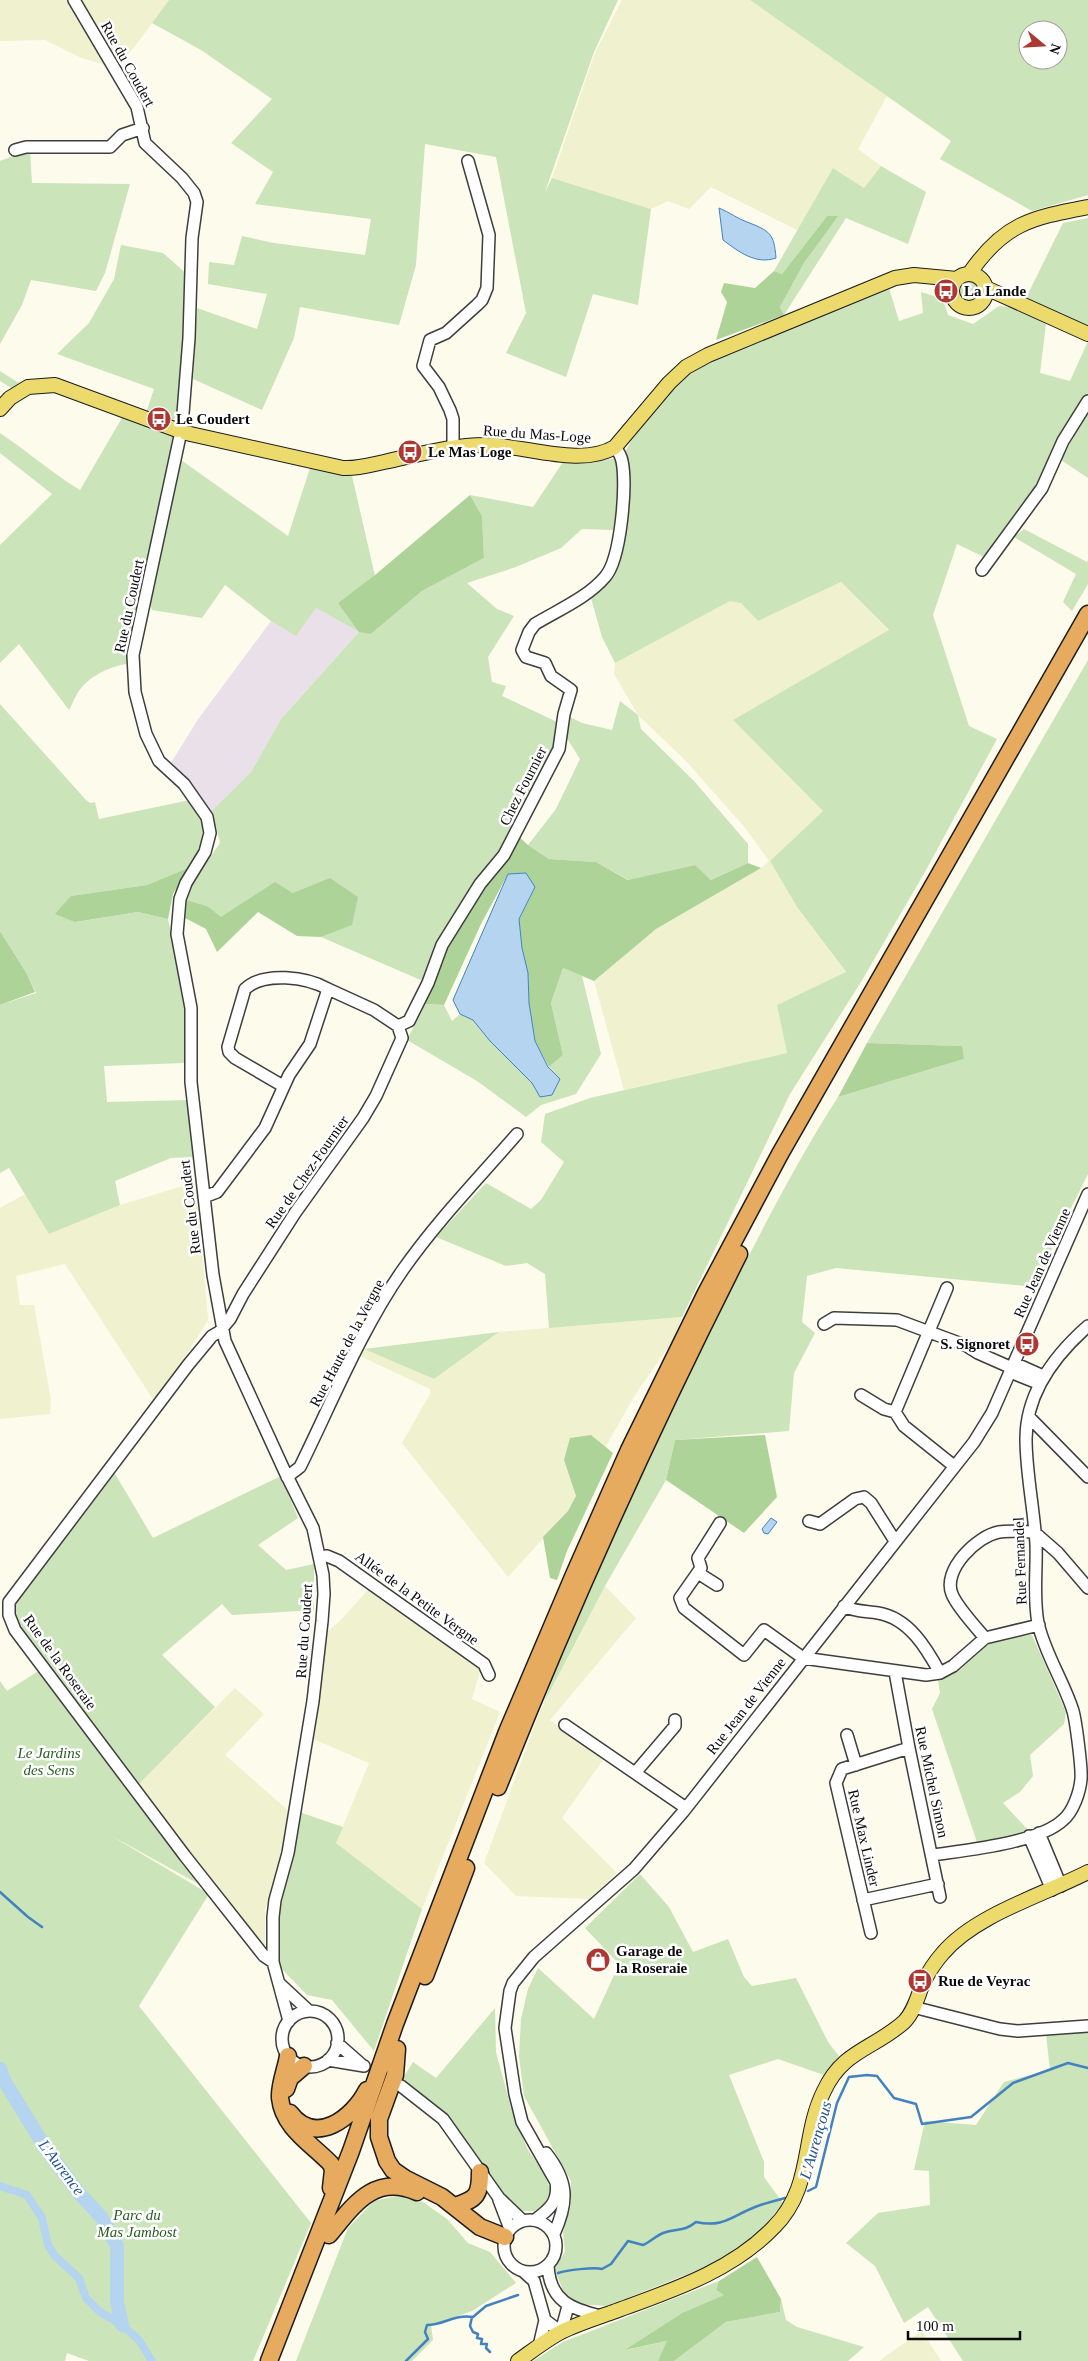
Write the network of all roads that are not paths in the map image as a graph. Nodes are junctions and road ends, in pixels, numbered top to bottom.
1 (74, 0) edge
2 (143, 128) junction
3 (15, 150) dead end
4 (468, 161) dead end
5 (1088, 207) edge
6 (972, 285) junction
7 (1088, 334) edge
8 (1088, 401) edge
9 (0, 409) edge
10 (181, 431) junction
11 (616, 447) junction
12 (453, 448) junction
13 (982, 570) dead end
14 (1088, 614) edge
15 (1088, 636) edge
16 (328, 989) junction
17 (398, 1026) junction
18 (283, 1086) junction
19 (517, 1134) dead end
20 (1088, 1194) edge
21 (204, 1197) junction
22 (947, 1288) dead end
23 (824, 1324) dead end
24 (1088, 1326) edge
25 (222, 1329) junction
26 (928, 1332) junction
27 (1012, 1368) junction
28 (1042, 1380) junction
29 (861, 1396) dead end
30 (895, 1412) junction
31 (1030, 1417) junction
32 (954, 1466) junction
33 (287, 1477) junction
34 (1088, 1477) edge
35 (809, 1521) dead end
36 (720, 1523) dead end
37 (1034, 1532) junction
38 (895, 1541) junction
39 (320, 1557) junction
40 (698, 1573) junction
41 (717, 1585) dead end
42 (1088, 1588) edge
43 (844, 1606) junction
44 (1039, 1625) junction
45 (984, 1638) junction
46 (803, 1658) junction
47 (895, 1672) junction
48 (940, 1673) junction
49 (489, 1675) dead end
50 (675, 1720) dead end
51 (565, 1725) dead end
52 (846, 1735) dead end
53 (909, 1748) junction
54 (856, 1765) junction
55 (635, 1773) junction
56 (686, 1808) junction
57 (1034, 1835) junction
58 (933, 1855) junction
59 (1088, 1872) edge
60 (938, 1884) junction
61 (1056, 1888) junction
62 (940, 1898) dead end
63 (862, 1900) junction
64 (871, 1933) dead end
65 (273, 1962) junction
66 (280, 1984) junction
67 (913, 2008) junction
68 (309, 2011) junction
69 (289, 2021) junction
70 (1088, 2026) edge
71 (337, 2043) junction
72 (397, 2049) junction
73 (288, 2056) junction
74 (328, 2060) junction
75 (304, 2066) junction
76 (378, 2077) junction
77 (401, 2086) dead end
78 (515, 2094) junction
79 (480, 2172) junction
80 (499, 2198) junction
81 (455, 2206) junction
82 (535, 2220) junction
83 (523, 2221) junction
84 (554, 2234) junction
85 (324, 2235) junction
86 (506, 2238) junction
87 (548, 2266) junction
88 (524, 2272) junction
89 (568, 2306) junction
90 (601, 2316) junction
91 (545, 2320) junction
92 (562, 2332) junction
93 (539, 2346) junction
94 (269, 2361) edge
95 (280, 2361) edge
96 (518, 2361) edge

1 - 2 street, Rue du Coudert
2 - 3 street
2 - 10 street, Rue du Coudert
4 - 12 street
5 - 6 main road
6 - 7 main road
6 - 11 main road
8 - 13 street
9 - 10 main road, Rue du Mas-Loge
10 - 12 main road, Rue du Mas-Loge
10 - 21 street, Rue du Coudert
11 - 12 main road, Rue du Mas-Loge
11 - 17 street, Chez Fournier
14 - 76 highway
15 - 72 highway
16 - 17 street
16 - 18 street
16 - 18 street
17 - 25 street, Rue de Chez-Fournier
18 - 21 street
19 - 33 street, Rue Haute de la Vergne
20 - 27 street, Rue Jean de Vienne
21 - 25 street, Rue du Coudert
22 - 26 street
23 - 26 street
24 - 28 street, Rue Fernandel
25 - 33 street, Rue du Coudert
25 - 65 street, Rue de la Roseraie
26 - 27 street
26 - 30 street
27 - 28 street
27 - 32 street, Rue Jean de Vienne
28 - 31 street, Rue Fernandel
29 - 30 street
30 - 32 street
31 - 34 street
31 - 37 street, Rue Fernandel
32 - 38 street, Rue Jean de Vienne
33 - 39 street, Rue du Coudert
35 - 38 street
36 - 40 street
37 - 42 street
37 - 44 street, Rue Fernandel
37 - 45 street
38 - 43 street, Rue Jean de Vienne
39 - 49 street, Allée de la Petite Vergne
39 - 65 street, Rue du Coudert
40 - 41 street
40 - 46 street
43 - 46 street, Rue Jean de Vienne
43 - 48 street
44 - 45 street
44 - 57 street, Rue Fernandel
45 - 48 street
46 - 47 street
46 - 56 street, Rue Jean de Vienne
47 - 48 street
47 - 53 street, Rue Michel Simon
50 - 55 street
51 - 55 street
52 - 54 street
53 - 54 street, Rue Max Linder
53 - 58 street, Rue Michel Simon
54 - 63 street, Rue Max Linder
55 - 56 street
56 - 78 street, Rue Jean de Vienne
57 - 58 street, Rue Fernandel
57 - 61 street
58 - 60 street, Rue Michel Simon
59 - 61 main road
60 - 62 street, Rue Michel Simon
60 - 63 street, Rue Max Linder
61 - 67 main road
63 - 64 street, Rue Max Linder
65 - 66 street, Rue du Coudert
66 - 68 street, Rue du Coudert
66 - 69 street, Rue du Coudert
67 - 70 street
67 - 90 main road
68 - 69 street
68 - 71 street
69 - 73 street
71 - 74 street
71 - 74 street
72 - 81 highway
72 - 85 highway
73 - 75 street
73 - 85 highway
74 - 75 street
75 - 76 highway
76 - 85 highway
77 - 79 street
78 - 82 street, Rue Jean de Vienne
78 - 84 street
79 - 80 street
79 - 81 highway
80 - 83 street
80 - 86 street
81 - 86 highway
82 - 83 street
82 - 84 street
83 - 86 street
84 - 87 street
85 - 86 highway
85 - 94 highway
85 - 95 highway
86 - 88 street
87 - 88 street
87 - 89 street
88 - 91 street
89 - 90 street
89 - 92 street
90 - 92 main road
91 - 92 street
91 - 93 street
92 - 93 main road
93 - 96 main road

